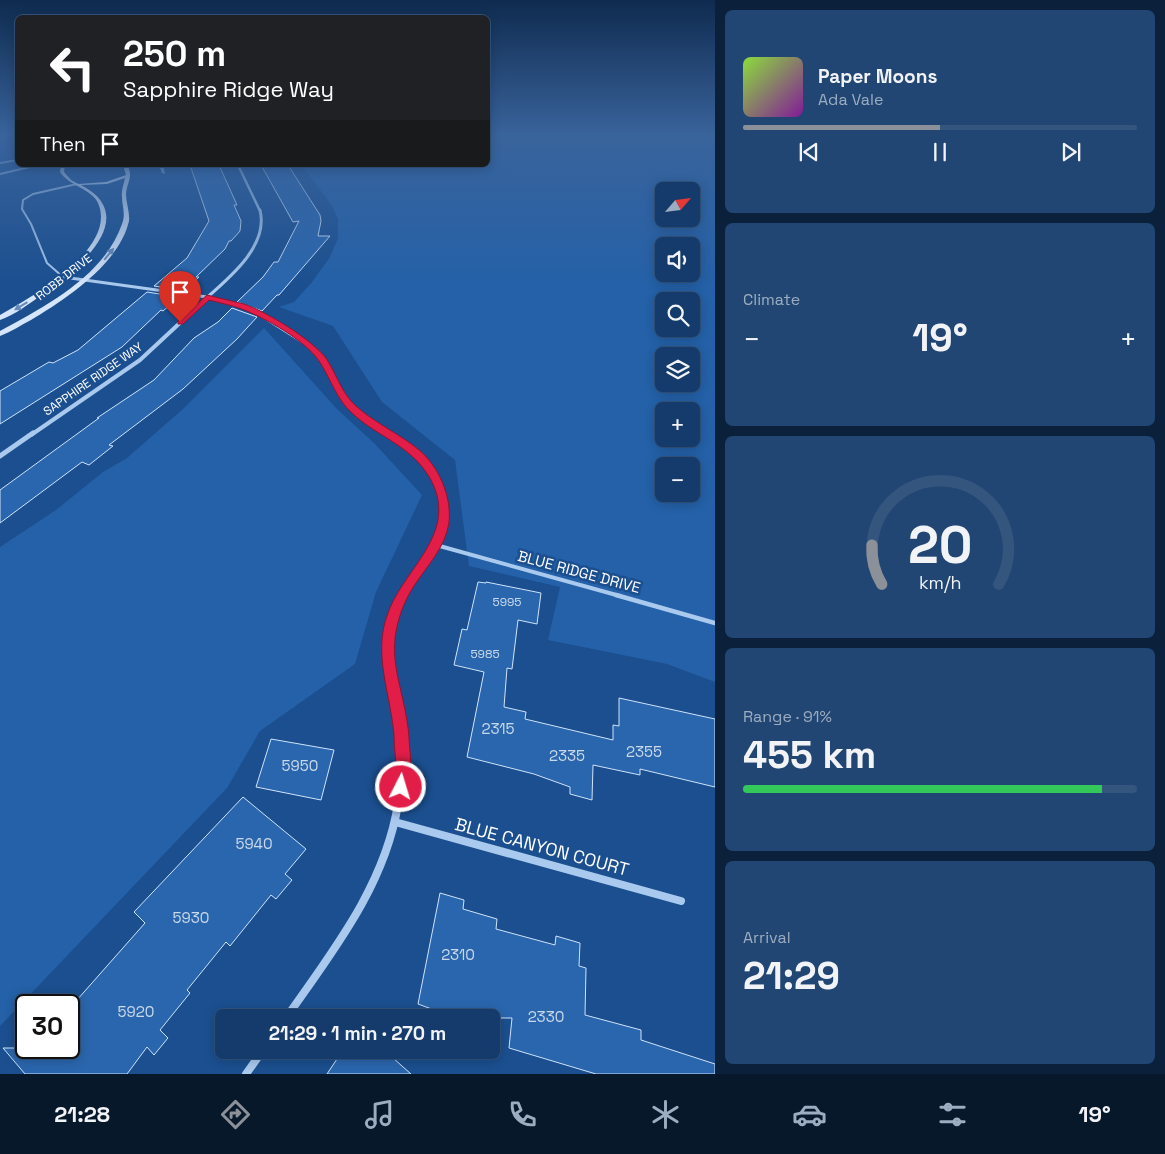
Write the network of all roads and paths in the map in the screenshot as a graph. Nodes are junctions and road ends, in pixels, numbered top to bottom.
1 (72, 185) edge
2 (79, 185) edge
3 (127, 185) edge
4 (248, 185) edge
5 (63, 277) junction
6 (83, 280) junction
7 (207, 297) junction
8 (0, 318) edge
9 (0, 334) edge
10 (0, 456) edge
11 (436, 545) junction
12 (715, 623) edge
13 (395, 822) junction
14 (681, 901) dead end
15 (292, 1009) edge
16 (257, 1059) edge
17 (246, 1074) edge

1 - 5 lane
2 - 5 street, ROBB DRIVE
6 -> 3 street, ROBB DRIVE
4 - 7 street, SAPPHIRE RIDGE WAY
5 - 6 street
5 -> 8 street, ROBB DRIVE
6 - 7 street
6 - 9 street, ROBB DRIVE
7 - 10 street, SAPPHIRE RIDGE WAY
7 - 11 street
11 - 12 lane, BLUE RIDGE DRIVE
11 - 13 street
13 - 14 street, BLUE CANYON COURT
13 - 15 street
16 - 17 street

